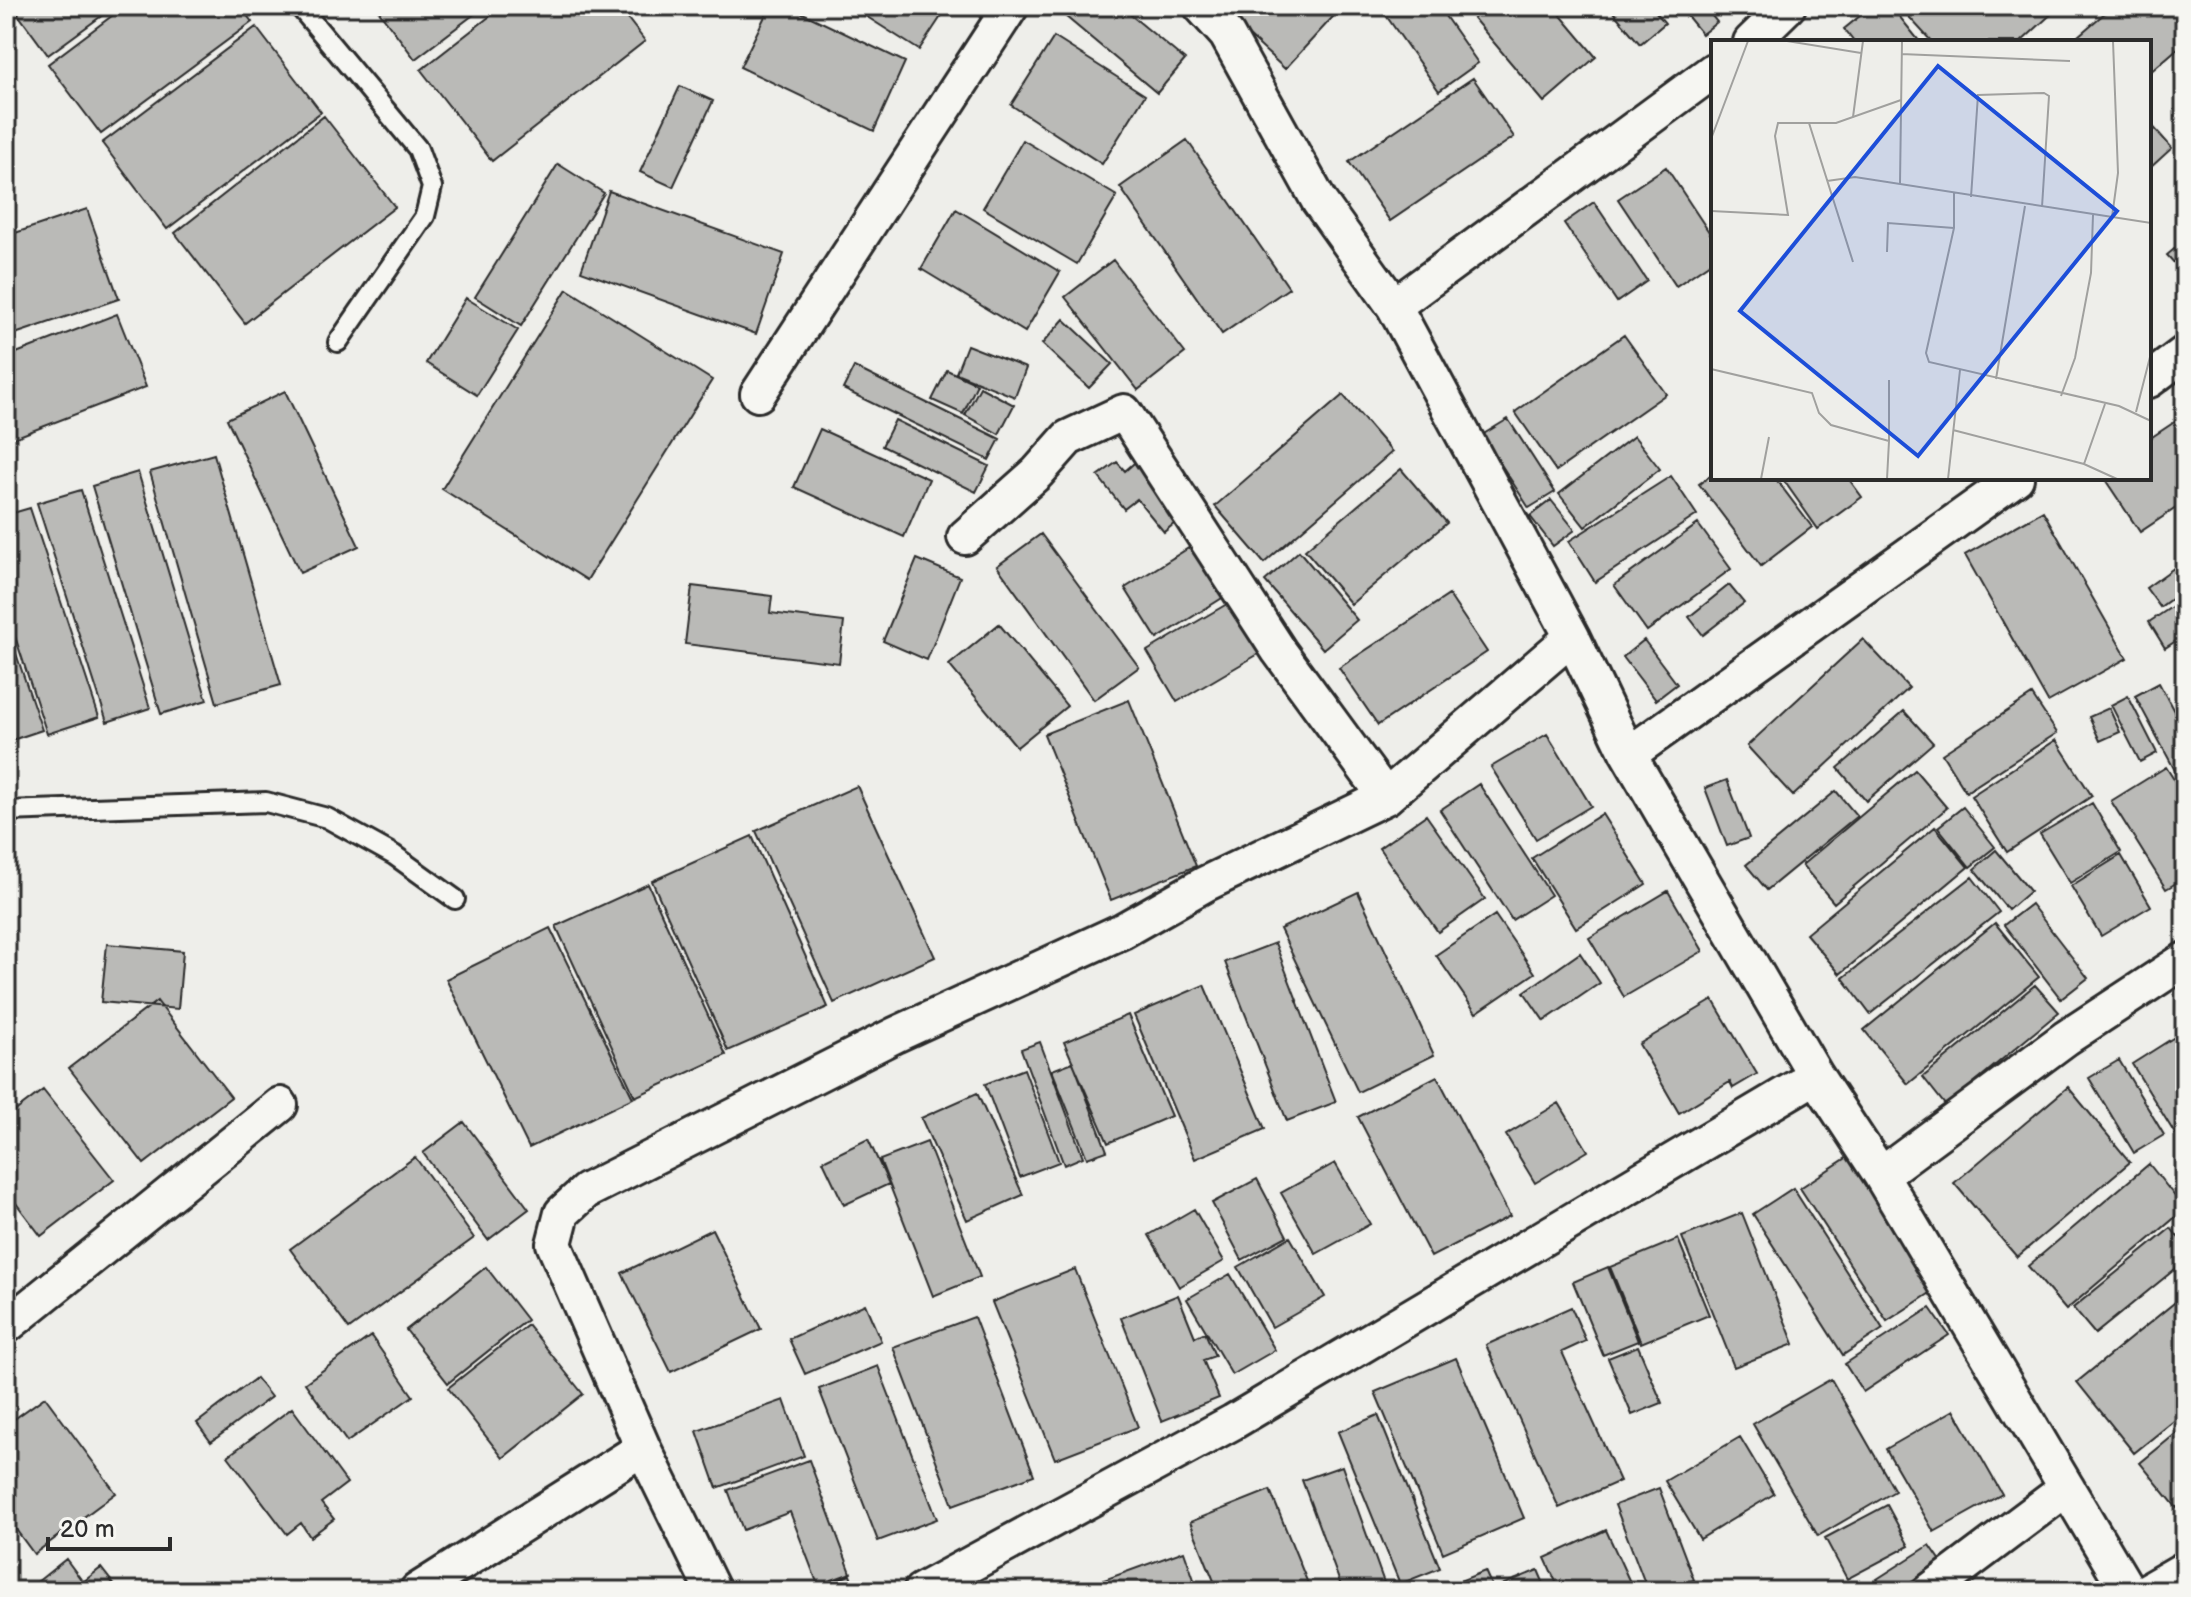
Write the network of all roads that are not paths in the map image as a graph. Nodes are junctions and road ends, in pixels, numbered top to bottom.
1 (299, 6) edge
2 (1011, 6) edge
3 (1201, 6) edge
4 (1788, 6) edge
5 (1753, 40) edge
6 (1711, 72) edge
7 (1394, 306) junction
8 (338, 342) dead end
9 (2185, 353) edge
10 (2151, 378) edge
11 (758, 394) dead end
12 (2013, 480) edge
13 (965, 537) dead end
14 (1572, 637) junction
15 (1627, 752) junction
16 (1386, 797) junction
17 (6, 811) edge
18 (455, 899) dead end
19 (2185, 960) edge
20 (1816, 1076) junction
21 (280, 1105) dead end
22 (1881, 1175) junction
23 (6, 1326) edge
24 (643, 1448) junction
25 (2067, 1488) junction
26 (2185, 1569) edge
27 (417, 1591) edge
28 (713, 1591) edge
29 (921, 1591) edge
30 (1930, 1591) edge
31 (2128, 1591) edge
32 (2147, 1591) edge

1 - 8 lane
2 - 11 street
3 - 7 street
4 - 5 street
6 - 7 street
7 - 14 street
9 - 10 street
12 - 15 street
13 - 16 street
14 - 15 street
14 - 16 street
15 - 20 street
16 - 24 street
17 - 18 lane
19 - 22 street
20 - 22 street
20 - 29 street
21 - 23 street
22 - 25 street
24 - 27 street
24 - 28 street
25 - 30 street
25 - 31 street
26 - 32 street

